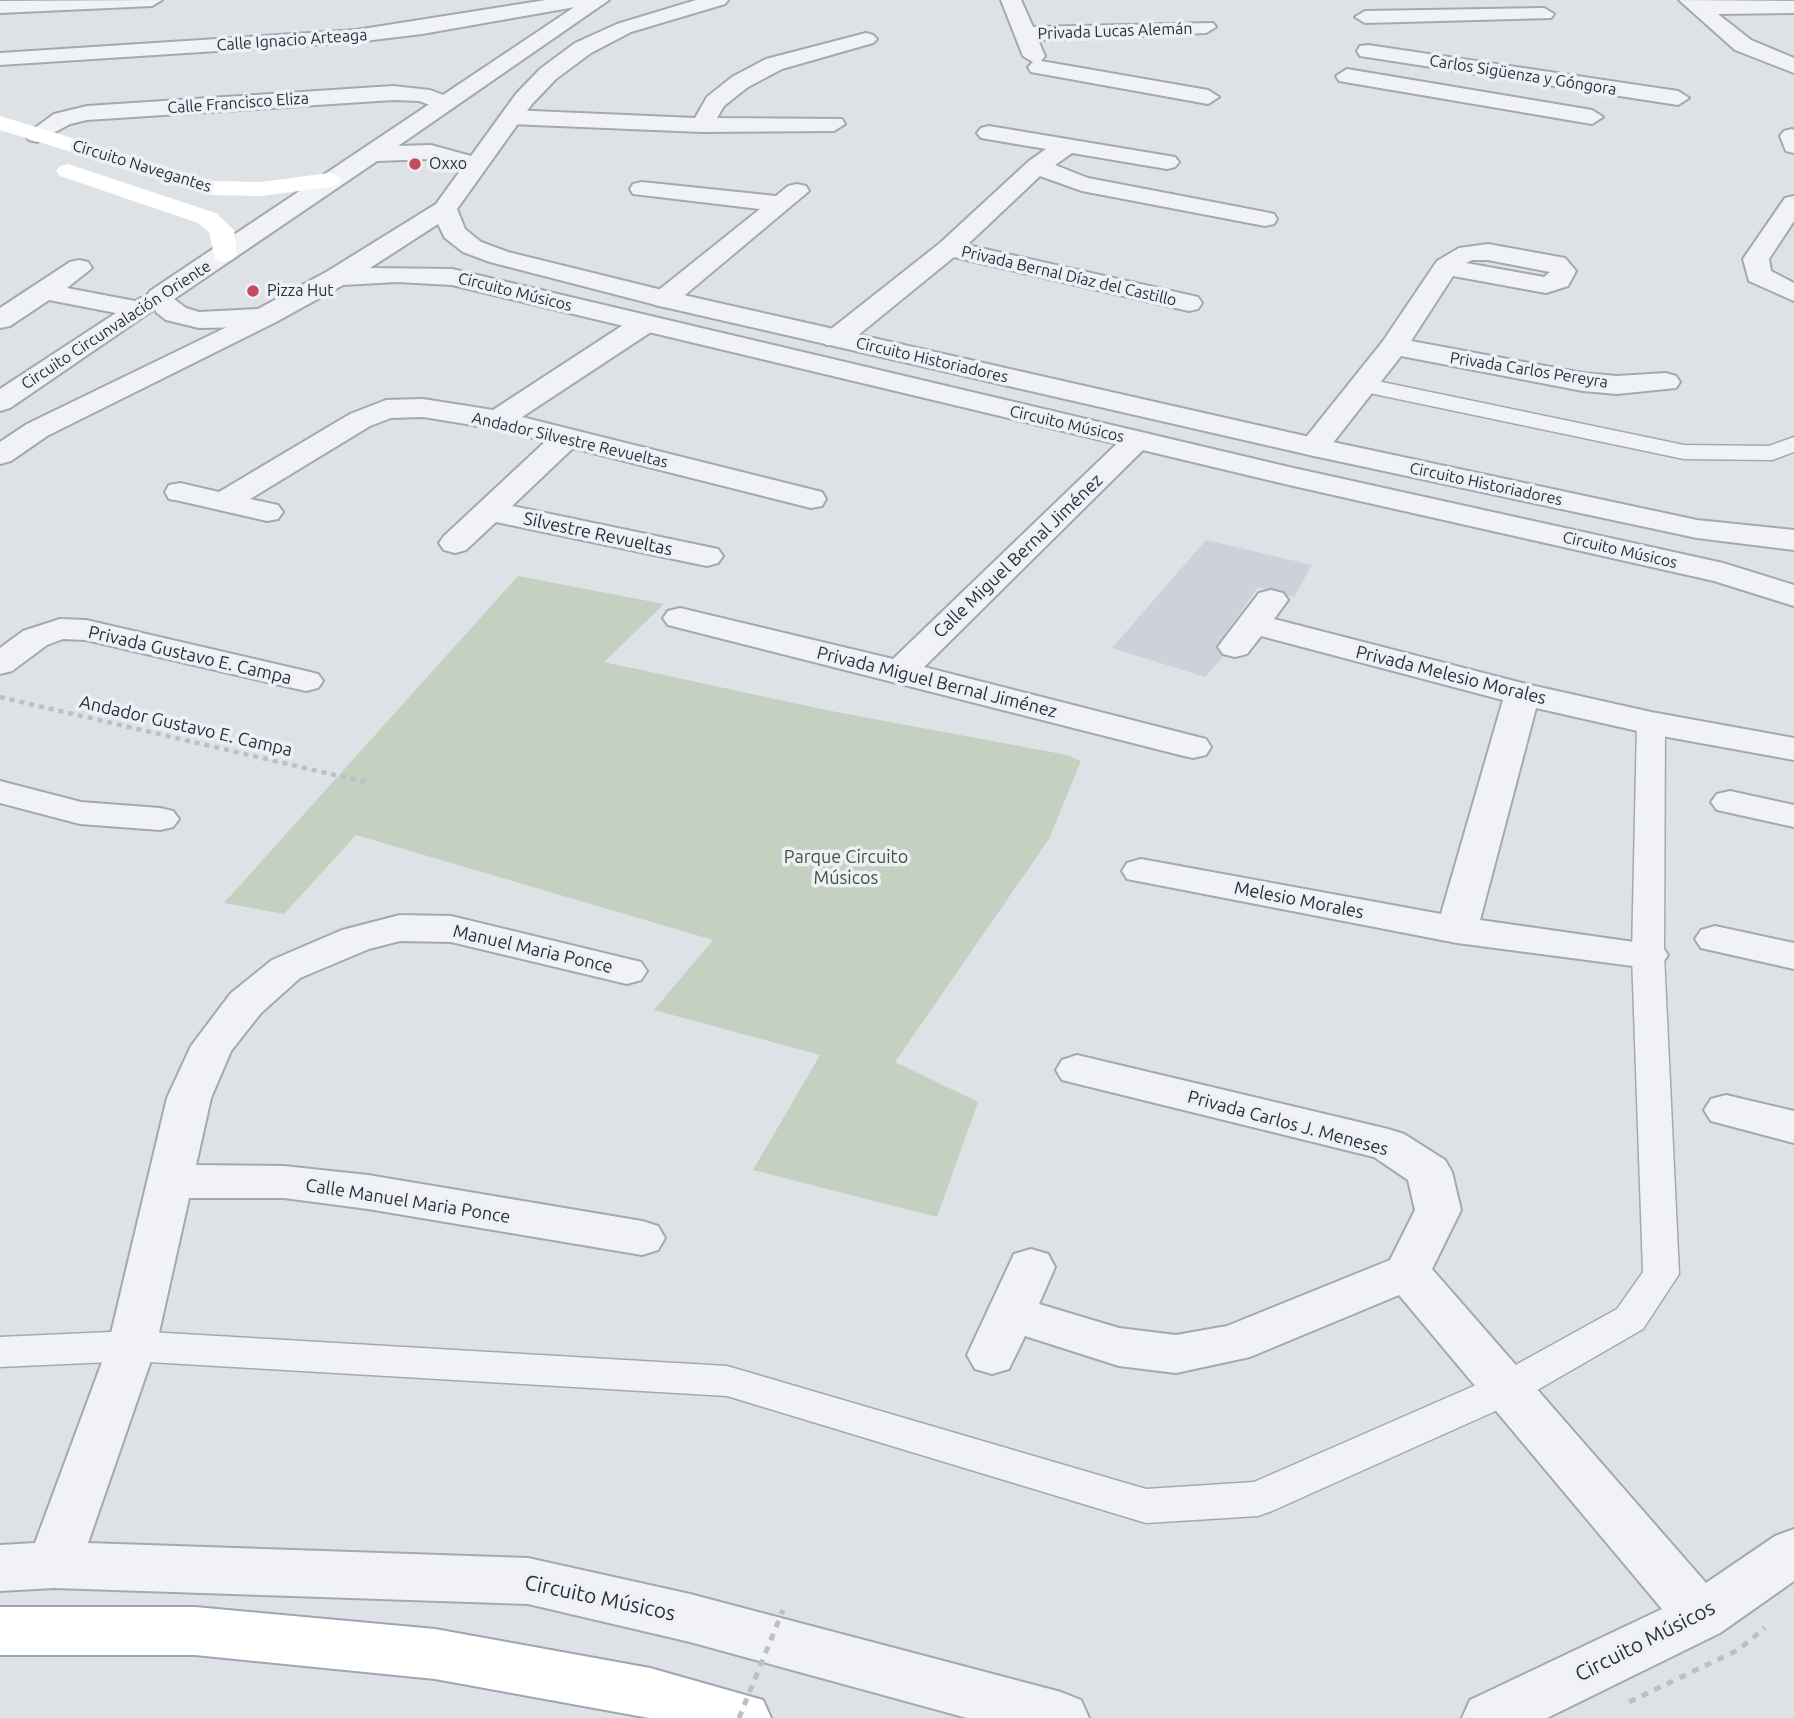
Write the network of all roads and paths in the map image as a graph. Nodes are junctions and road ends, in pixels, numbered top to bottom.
1 (152, 0) edge
2 (581, 0) edge
3 (599, 0) edge
4 (607, 0) edge
5 (718, 0) edge
6 (1011, 0) edge
7 (1351, 0) edge
8 (1694, 4) edge
9 (0, 7) edge
10 (1794, 7) edge
11 (1545, 15) dead end
12 (658, 16) junction
13 (1365, 17) junction
14 (569, 20) junction
15 (1204, 28) dead end
16 (624, 29) junction
17 (1025, 34) junction
18 (866, 39) dead end
19 (1368, 51) junction
20 (0, 59) edge
21 (1461, 65) junction
22 (1794, 66) edge
23 (1445, 91) junction
24 (1208, 97) dead end
25 (1678, 98) dead end
26 (443, 103) junction
27 (510, 117) junction
28 (1592, 117) dead end
29 (0, 123) edge
30 (834, 124) dead end
31 (702, 125) junction
32 (989, 133) dead end
33 (37, 135) junction
34 (1068, 146) junction
35 (367, 155) junction
36 (1167, 162) dead end
37 (51, 165) dead end
38 (1037, 166) junction
39 (473, 168) junction
40 (329, 180) junction
41 (1082, 184) junction
42 (1014, 186) junction
43 (642, 189) dead end
44 (247, 190) junction
45 (1794, 203) edge
46 (445, 209) junction
47 (206, 218) junction
48 (1265, 219) dead end
49 (472, 247) junction
50 (949, 248) junction
51 (224, 254) junction
52 (1447, 267) dead end
53 (79, 268) dead end
54 (429, 274) junction
55 (337, 277) junction
56 (45, 291) junction
57 (1794, 293) edge
58 (664, 299) junction
59 (1190, 302) dead end
60 (149, 304) junction
61 (266, 316) junction
62 (0, 320) edge
63 (644, 324) junction
64 (836, 339) junction
65 (1394, 346) junction
66 (1665, 382) dead end
67 (1363, 385) junction
68 (0, 402) edge
69 (498, 421) junction
70 (566, 438) junction
71 (1137, 440) junction
72 (1794, 444) edge
73 (1314, 447) junction
74 (0, 455) edge
75 (180, 492) dead end
76 (813, 499) dead end
77 (223, 502) junction
78 (489, 511) junction
79 (267, 512) dead end
80 (1794, 540) edge
81 (455, 543) dead end
82 (707, 556) dead end
83 (1794, 596) edge
84 (680, 618) dead end
85 (1253, 624) dead end
86 (0, 664) edge
87 (900, 671) junction
88 (306, 681) dead end
89 (1522, 694) junction
90 (0, 697) edge
91 (1650, 723) junction
92 (1193, 747) dead end
93 (1794, 749) edge
94 (365, 782) dead end
95 (0, 792) edge
96 (1730, 802) dead end
97 (1794, 816) edge
98 (160, 819) dead end
99 (1142, 871) dead end
100 (1457, 930) junction
101 (1715, 939) dead end
102 (1648, 955) junction
103 (1794, 956) edge
104 (627, 971) dead end
105 (1077, 1070) dead end
106 (1726, 1110) dead end
107 (1794, 1127) edge
108 (172, 1181) junction
109 (642, 1238) dead end
110 (1031, 1267) dead end
111 (1407, 1272) junction
112 (132, 1346) junction
113 (0, 1352) edge
114 (1506, 1389) junction
115 (1794, 1552) edge
116 (54, 1565) junction
117 (0, 1568) edge
118 (783, 1610) dead end
119 (1701, 1616) junction
120 (0, 1631) edge
121 (741, 1718) edge
122 (1061, 1718) edge
123 (1490, 1718) edge

1 - 9 street
2 - 20 street, Calle Ignacio Arteaga
3 - 14 street, Circuito Navegantes
4 - 12 street
5 - 12 street
6 - 17 street, Privada Lucas Alemán
7 - 13 street
8 - 10 street
8 - 22 street
11 - 13 street
12 - 16 street
13 - 19 street
14 - 16 street
14 - 26 street, Circuito Navegantes
15 - 17 street, Privada Lucas Alemán
16 - 27 street
17 - 24 street, Privada Lucas Alemán
18 - 31 street
19 - 21 street, Carlos Sigüenza y Góngora
19 - 23 street
21 - 23 street
21 - 25 street, Carlos Sigüenza y Góngora
23 - 28 street
26 - 33 street, Calle Francisco Eliza
26 - 35 street, Circuito Navegantes
27 - 31 street
27 - 39 street
29 - 33 main road, Circuito Navegantes
30 - 31 street
32 - 34 street
33 - 44 main road, Circuito Navegantes
34 - 36 street
34 - 38 street, Privada Bernal Díaz del Castillo
35 - 39 street
35 - 40 street, Circuito Navegantes
37 - 47 main road
38 - 41 street
38 - 42 street, Privada Bernal Díaz del Castillo
39 - 46 street
40 - 44 main road, Circuito Navegantes
40 - 51 street, Circuito Navegantes
41 - 42 street
41 - 48 street
42 - 50 street, Privada Bernal Díaz del Castillo
43 - 58 street
44 - 47 main road
45 - 57 street
46 - 49 street, Circuito Historiadores
46 - 55 street, Circuito Músicos
47 - 51 main road, Circuito Circunvalación Oriente
49 - 54 street
49 - 58 street, Circuito Historiadores
50 - 59 street, Privada Bernal Díaz del Castillo
50 - 64 street, Privada Bernal Díaz del Castillo
51 - 60 street, Circuito Circunvalación Oriente
52 - 65 street
53 - 56 street
54 - 55 street, Circuito Músicos
54 - 63 street, Circuito Músicos
55 - 61 street, Circuito Músicos
56 - 60 street
56 - 62 street
58 - 64 street, Circuito Historiadores
60 - 61 street
60 - 68 street, Circuito Circunvalación Oriente
61 - 74 street, Circuito Músicos
63 - 69 street
63 - 71 street, Circuito Músicos
64 - 73 street, Circuito Historiadores
65 - 66 street, Privada Carlos Pereyra
65 - 67 street
67 - 72 street
67 - 73 street
69 - 70 street, Andador Silvestre Revueltas
69 - 77 street, Andador Silvestre Revueltas
70 - 76 street, Andador Silvestre Revueltas
70 - 78 street, Silvestre Revueltas
71 - 83 street, Circuito Músicos
71 - 87 street, Calle Miguel Bernal Jiménez
73 - 80 street, Circuito Historiadores
75 - 77 street
77 - 79 street
78 - 81 street, Silvestre Revueltas
78 - 82 street, Silvestre Revueltas
84 - 87 street, Privada Miguel Bernal Jiménez
85 - 89 street, Privada Melesio Morales
86 - 88 street, Privada Gustavo E. Campa
87 - 92 street, Privada Miguel Bernal Jiménez
89 - 91 street, Privada Melesio Morales
89 - 100 street
90 - 94 path, Andador Gustavo E. Campa
91 - 93 street, Privada Melesio Morales
91 - 102 street
95 - 98 street
96 - 97 street
99 - 100 street, Melesio Morales
100 - 102 street, Melesio Morales
101 - 103 street
102 - 114 street
104 - 108 street, Manuel Maria Ponce
105 - 111 street, Privada Carlos J. Meneses
106 - 107 street
108 - 109 street, Calle Manuel Maria Ponce
108 - 112 street
110 - 111 street
111 - 114 street
112 - 113 street
112 - 114 street
112 - 116 street
114 - 119 street
115 - 119 street, Circuito Músicos
116 - 117 street, Circuito Músicos
116 - 122 street, Circuito Músicos
118 - 121 path, bridge
119 - 123 street, Circuito Músicos
120 - 121 main road

